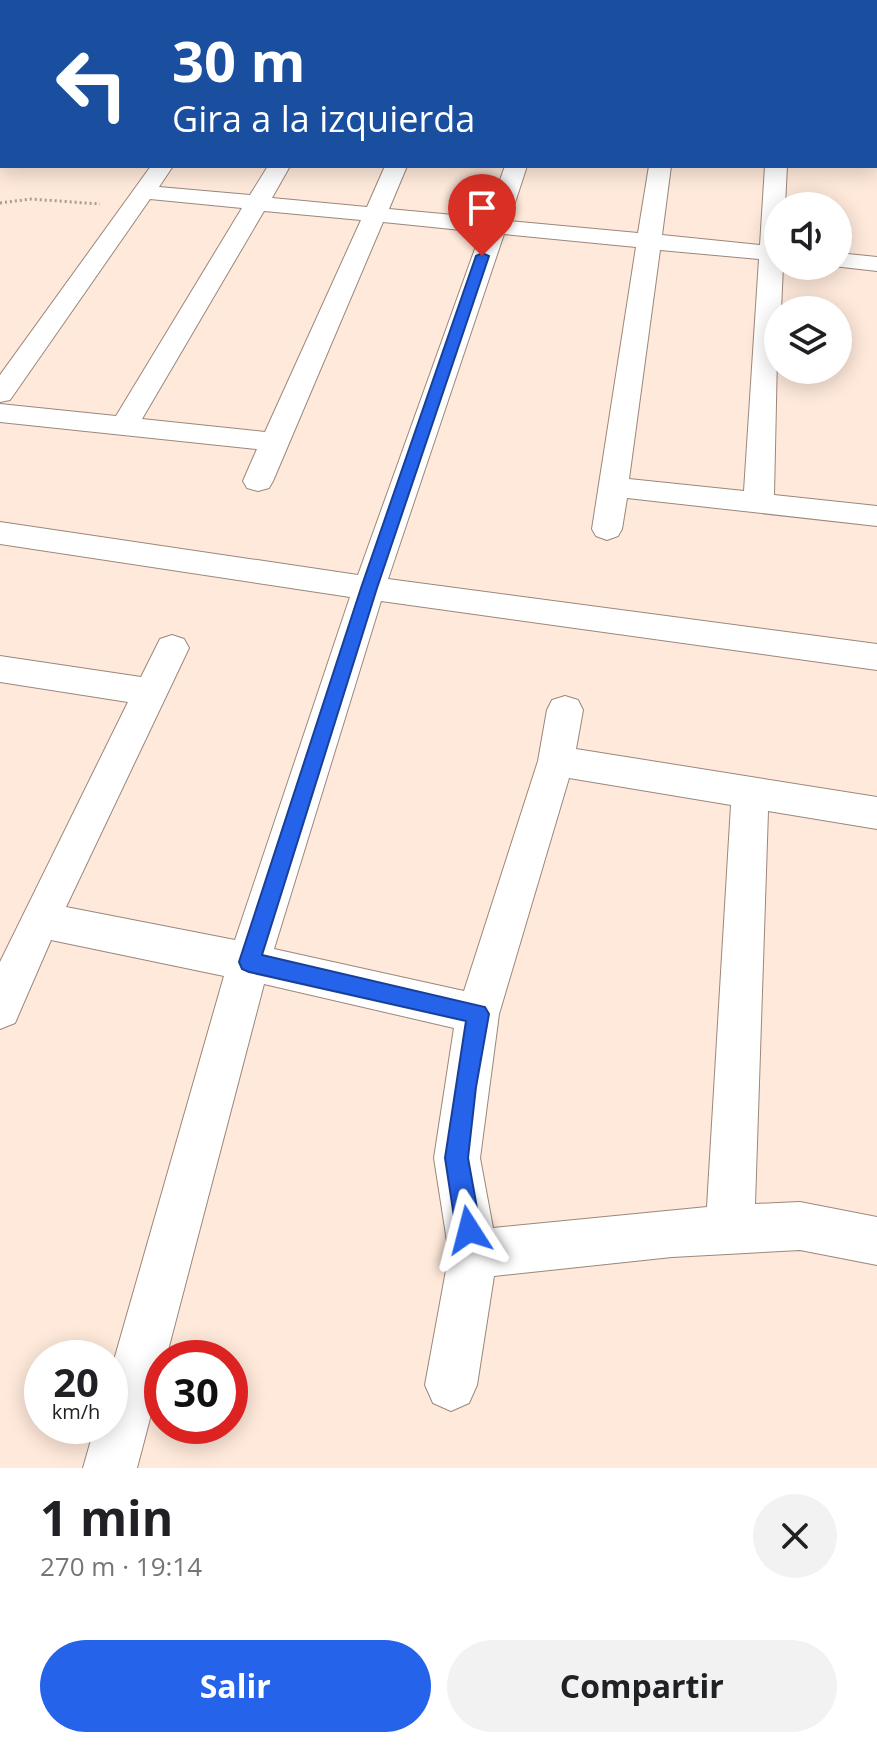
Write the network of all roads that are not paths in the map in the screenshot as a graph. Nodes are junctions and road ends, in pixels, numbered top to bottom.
1 (161, 168) edge
2 (278, 168) edge
3 (395, 168) edge
4 (515, 168) edge
5 (660, 168) edge
6 (776, 168) edge
7 (775, 192) edge
8 (138, 199) junction
9 (257, 203) junction
10 (376, 215) junction
11 (493, 226) junction
12 (648, 241) junction
13 (764, 253) edge
14 (852, 261) edge
15 (877, 264) edge
16 (772, 280) edge
17 (0, 394) edge
18 (0, 413) edge
19 (124, 426) junction
20 (275, 442) junction
21 (258, 481) dead end
22 (613, 487) junction
23 (758, 503) junction
24 (877, 516) edge
25 (607, 529) dead end
26 (0, 533) edge
27 (369, 588) junction
28 (172, 648) dead end
29 (877, 657) edge
30 (0, 669) edge
31 (152, 692) junction
32 (565, 710) dead end
33 (556, 761) junction
34 (750, 792) junction
35 (877, 813) edge
36 (40, 920) junction
37 (249, 962) junction
38 (0, 1009) edge
39 (478, 1014) junction
40 (730, 1230) junction
41 (877, 1241) edge
42 (473, 1254) junction
43 (451, 1385) dead end
44 (110, 1468) edge

1 - 8 street
2 - 9 street
3 - 10 street
4 - 11 street
5 - 12 street
6 - 7 street
8 - 9 street
8 - 17 street
9 - 10 street
9 - 19 street
10 - 11 street
10 - 20 street
11 - 12 street
11 - 27 street
12 - 13 street
12 - 22 street
14 - 15 street
16 - 23 street
18 - 19 street
19 - 20 street
20 - 21 street
22 - 23 street
22 - 25 street
23 - 24 street
26 - 27 street
27 - 29 street
27 - 37 street
28 - 31 street
30 - 31 street
31 - 36 street
32 - 33 street
33 - 34 street
33 - 39 street
34 - 35 street
34 - 40 street
36 - 37 street
36 - 38 street
37 - 39 street
37 - 44 street
39 - 42 street
40 - 41 street
40 - 42 street
42 - 43 street

